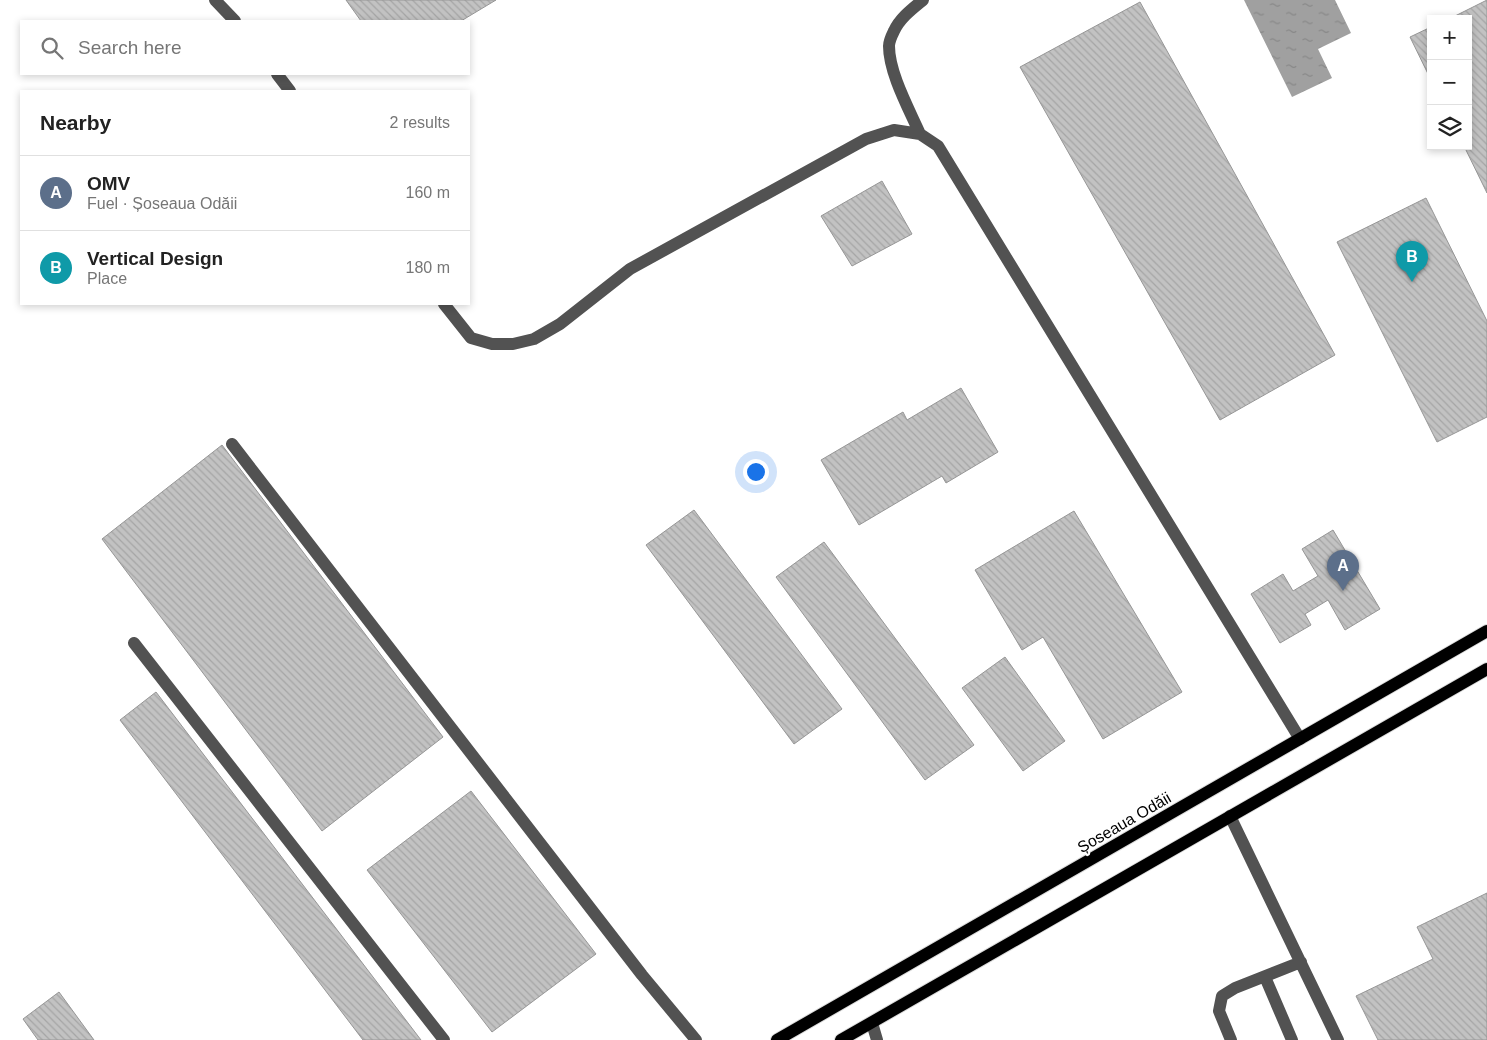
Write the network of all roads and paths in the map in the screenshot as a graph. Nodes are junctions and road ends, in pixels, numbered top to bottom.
1 (215, 0) edge
2 (923, 0) edge
3 (234, 20) edge
4 (278, 75) edge
5 (289, 90) edge
6 (920, 134) junction
7 (445, 305) edge
8 (232, 444) dead end
9 (1487, 631) edge
10 (134, 643) dead end
11 (1487, 668) edge
12 (1300, 739) junction
13 (1230, 816) junction
14 (1301, 962) junction
15 (1264, 977) junction
16 (872, 1022) junction
17 (444, 1040) edge
18 (696, 1040) edge
19 (777, 1040) edge
20 (841, 1040) edge
21 (877, 1040) edge
22 (1231, 1040) edge
23 (1292, 1040) edge
24 (1338, 1040) edge

1 - 3 lane
2 - 6 lane
4 - 5 lane
6 - 7 lane
6 - 12 lane
8 - 18 lane
9 - 12 main road, Șoseaua Odăii
10 - 17 lane
11 - 13 main road
12 - 19 main road, Șoseaua Odăii
13 - 14 lane
13 - 16 main road
14 - 15 lane
14 - 24 lane
15 - 22 lane
15 - 23 lane
16 - 20 main road
16 - 21 lane

